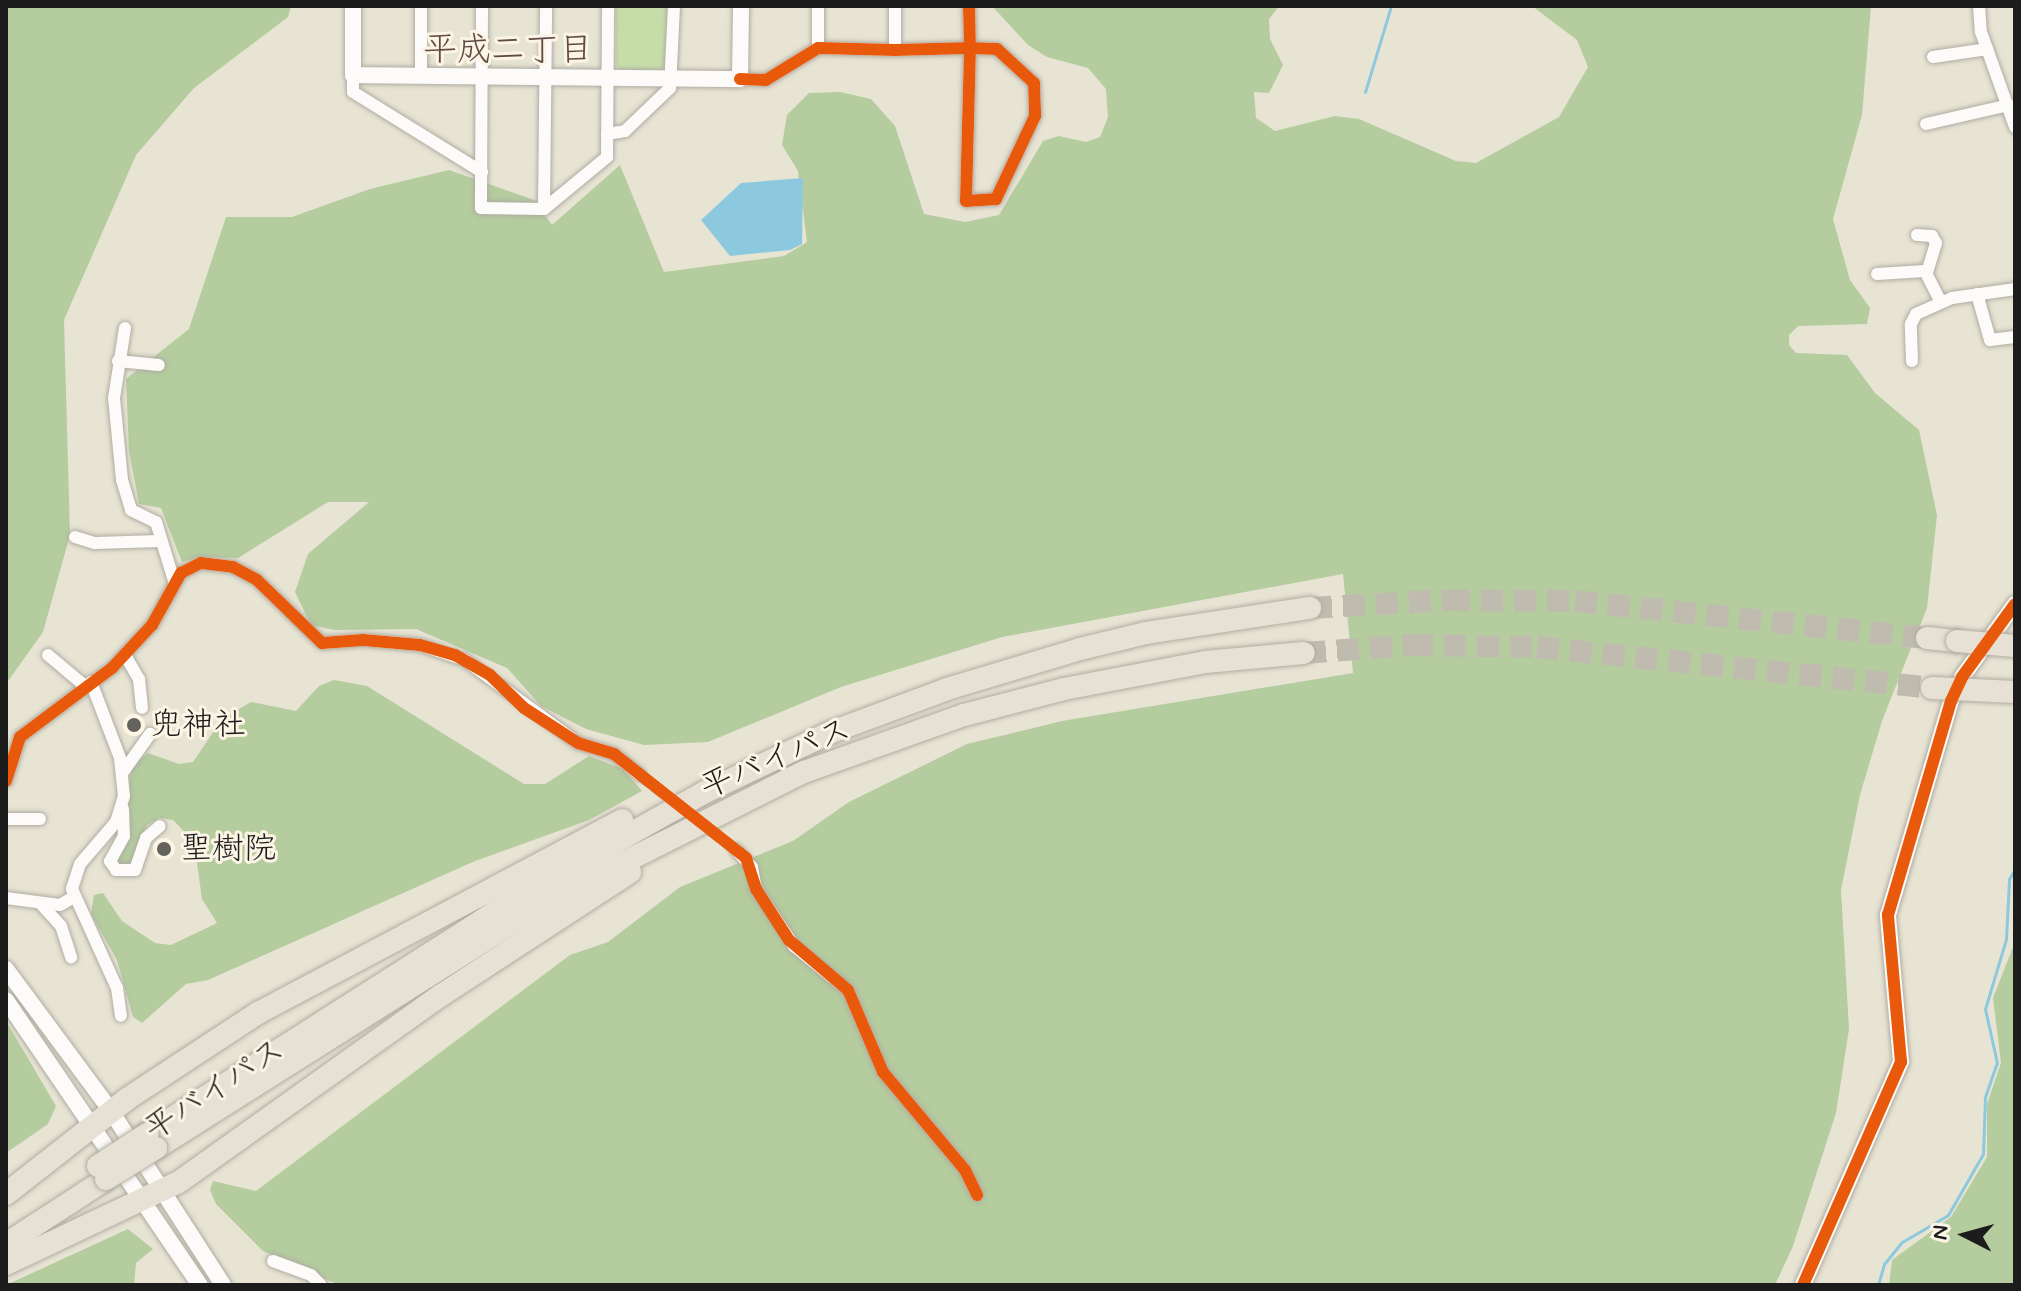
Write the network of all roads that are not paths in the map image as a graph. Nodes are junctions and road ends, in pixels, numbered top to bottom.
1 (353, 6) edge
2 (421, 6) edge
3 (482, 6) edge
4 (546, 6) edge
5 (608, 6) edge
6 (674, 6) edge
7 (741, 6) edge
8 (818, 6) edge
9 (895, 6) edge
10 (969, 6) edge
11 (1979, 6) edge
12 (818, 48) junction
13 (970, 48) junction
14 (1987, 49) junction
15 (895, 50) junction
16 (1933, 57) dead end
17 (353, 75) junction
18 (421, 76) junction
19 (482, 76) junction
20 (545, 77) junction
21 (608, 78) junction
22 (674, 78) junction
23 (740, 79) junction
24 (2009, 105) junction
25 (1926, 124) dead end
26 (2015, 127) edge
27 (607, 134) junction
28 (482, 172) junction
29 (544, 209) junction
30 (1917, 235) dead end
31 (1927, 273) junction
32 (1877, 274) dead end
33 (2015, 289) edge
34 (1977, 294) junction
35 (1941, 302) junction
36 (125, 328) dead end
37 (2015, 337) edge
38 (118, 361) junction
39 (1912, 361) dead end
40 (159, 365) dead end
41 (75, 537) dead end
42 (159, 541) junction
43 (175, 584) junction
44 (2015, 604) edge
45 (1310, 608) tunnel mouth
46 (1927, 638) tunnel mouth
47 (2015, 646) edge
48 (1304, 653) tunnel mouth
49 (48, 655) dead end
50 (125, 655) junction
51 (994, 673) junction
52 (88, 684) junction
53 (1927, 688) tunnel mouth
54 (2015, 692) edge
55 (142, 708) dead end
56 (150, 734) dead end
57 (846, 756) junction
58 (123, 772) junction
59 (640, 775) tunnel mouth
60 (6, 781) edge
61 (122, 808) junction
62 (6, 819) edge
63 (40, 819) dead end
64 (160, 826) dead end
65 (736, 850) tunnel mouth
66 (74, 897) junction
67 (6, 898) edge
68 (42, 905) junction
69 (71, 957) dead end
70 (6, 969) edge
71 (6, 1000) edge
72 (121, 1016) dead end
73 (111, 1111) junction
74 (91, 1127) junction
75 (152, 1141) junction
76 (102, 1172) junction
77 (6, 1194) edge
78 (977, 1195) dead end
79 (151, 1196) junction
80 (6, 1225) edge
81 (6, 1244) edge
82 (273, 1261) dead end
83 (6, 1264) edge
84 (200, 1285) edge
85 (223, 1285) edge
86 (321, 1285) edge
87 (1803, 1285) edge

1 - 17 street
2 - 18 street
3 - 19 street
4 - 20 street
5 - 21 street
6 - 22 street
7 - 23 street
8 - 12 street
9 - 15 street
10 - 13 street
11 - 14 street
12 - 15 street
12 - 23 street
13 - 13 street
13 - 15 street
14 - 16 street
14 - 24 street
17 - 18 street
17 - 28 street
18 - 19 street
19 - 20 street
19 - 28 street
20 - 21 street
20 - 29 street
21 - 22 street
21 - 27 street
22 - 23 street
22 - 27 street
24 - 25 street
24 - 26 street
27 - 29 street
28 - 29 street
30 - 31 street
31 - 32 street
31 - 35 street
33 - 34 street
34 - 35 street
34 - 37 street
35 - 39 street
36 - 38 street
38 - 40 street
38 - 42 street
41 - 42 street
42 - 43 street
43 - 50 street
43 - 59 street
44 - 87 street
45 - 51 highway, 平バイパス
46 - 47 highway, bridge
48 - 57 highway, 平バイパス
49 - 52 street
50 - 52 street
50 - 55 street
51 - 73 highway
51 - 75 highway, 平バイパス
52 - 58 street
52 - 60 street
53 - 54 highway, bridge
56 - 58 street
57 - 75 highway, 平バイパス
57 - 79 highway
58 - 61 street
61 - 64 street
61 - 66 street
62 - 63 street
65 - 78 street
66 - 68 street
66 - 72 street
67 - 68 street
68 - 69 street
70 - 73 street
71 - 74 street
73 - 74 highway
73 - 79 street
74 - 77 highway
74 - 79 street
75 - 76 highway, 平バイパス, bridge
76 - 80 highway, 平バイパス
76 - 81 highway, 平バイパス
79 - 83 highway
79 - 84 street
79 - 85 street
82 - 86 street

